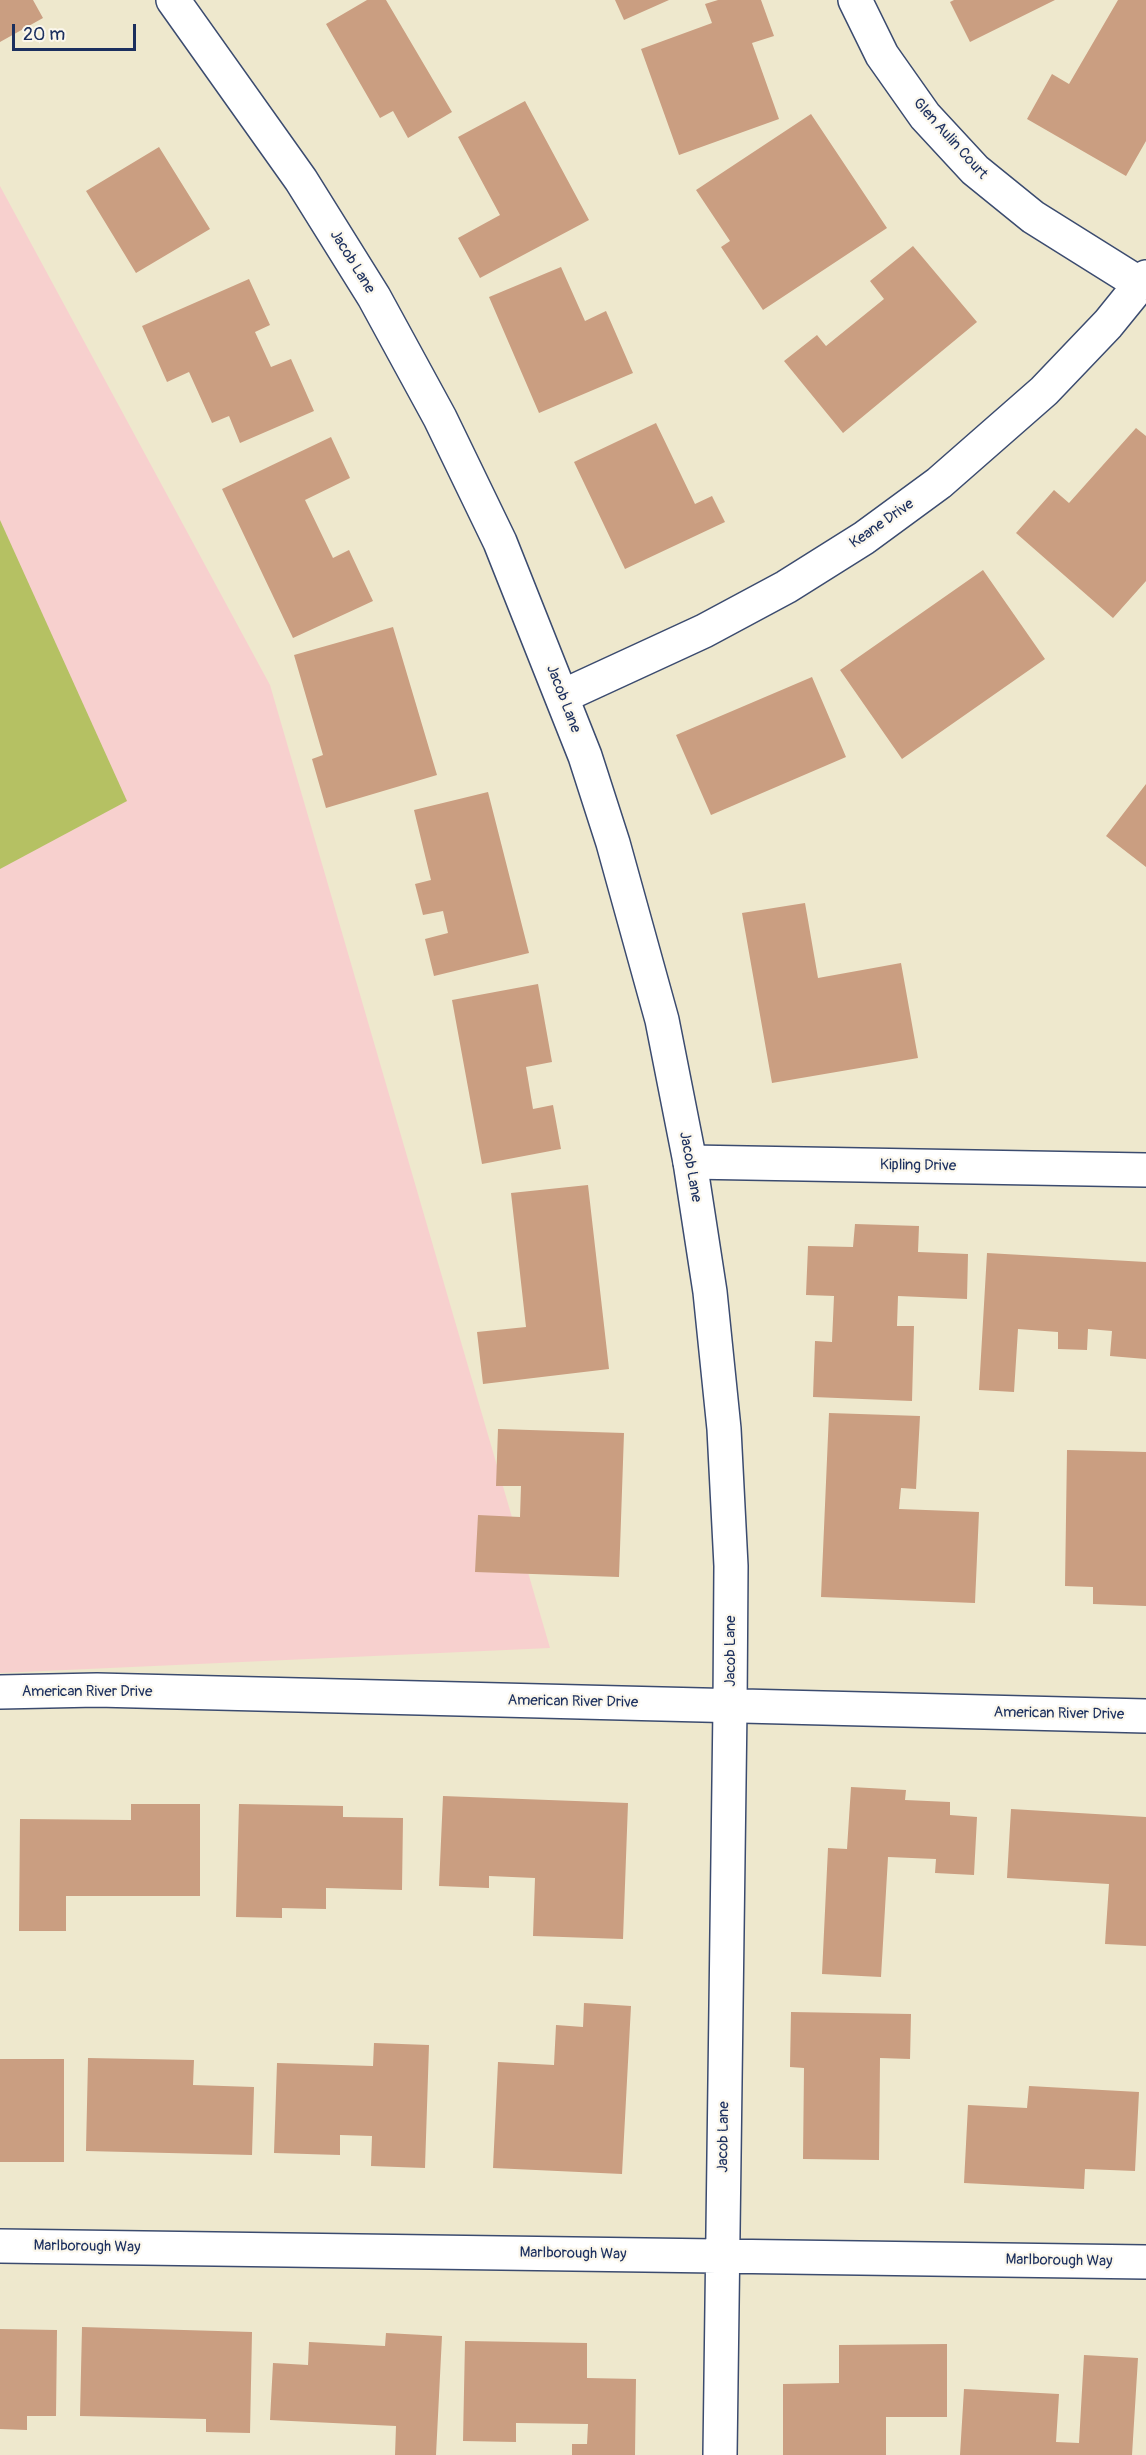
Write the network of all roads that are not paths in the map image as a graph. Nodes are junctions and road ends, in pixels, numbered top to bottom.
1 (173, 0) edge
2 (855, 0) edge
3 (1143, 281) edge
4 (563, 696) junction
5 (690, 1161) junction
6 (1146, 1170) edge
7 (0, 1692) edge
8 (730, 1707) junction
9 (1146, 1716) edge
10 (0, 2246) edge
11 (722, 2256) junction
12 (1146, 2262) edge
13 (720, 2455) edge

1 - 4 street, Jacob Lane
2 - 3 street, Glen Aulin Court
3 - 4 street, Keane Drive
4 - 5 street, Jacob Lane
5 - 6 street, Kipling Drive
5 - 8 street, Jacob Lane
7 - 8 street, American River Drive
8 - 9 street, American River Drive
8 - 11 street, Jacob Lane
10 - 11 street, Marlborough Way
11 - 12 street, Marlborough Way
11 - 13 street, Jacob Lane

